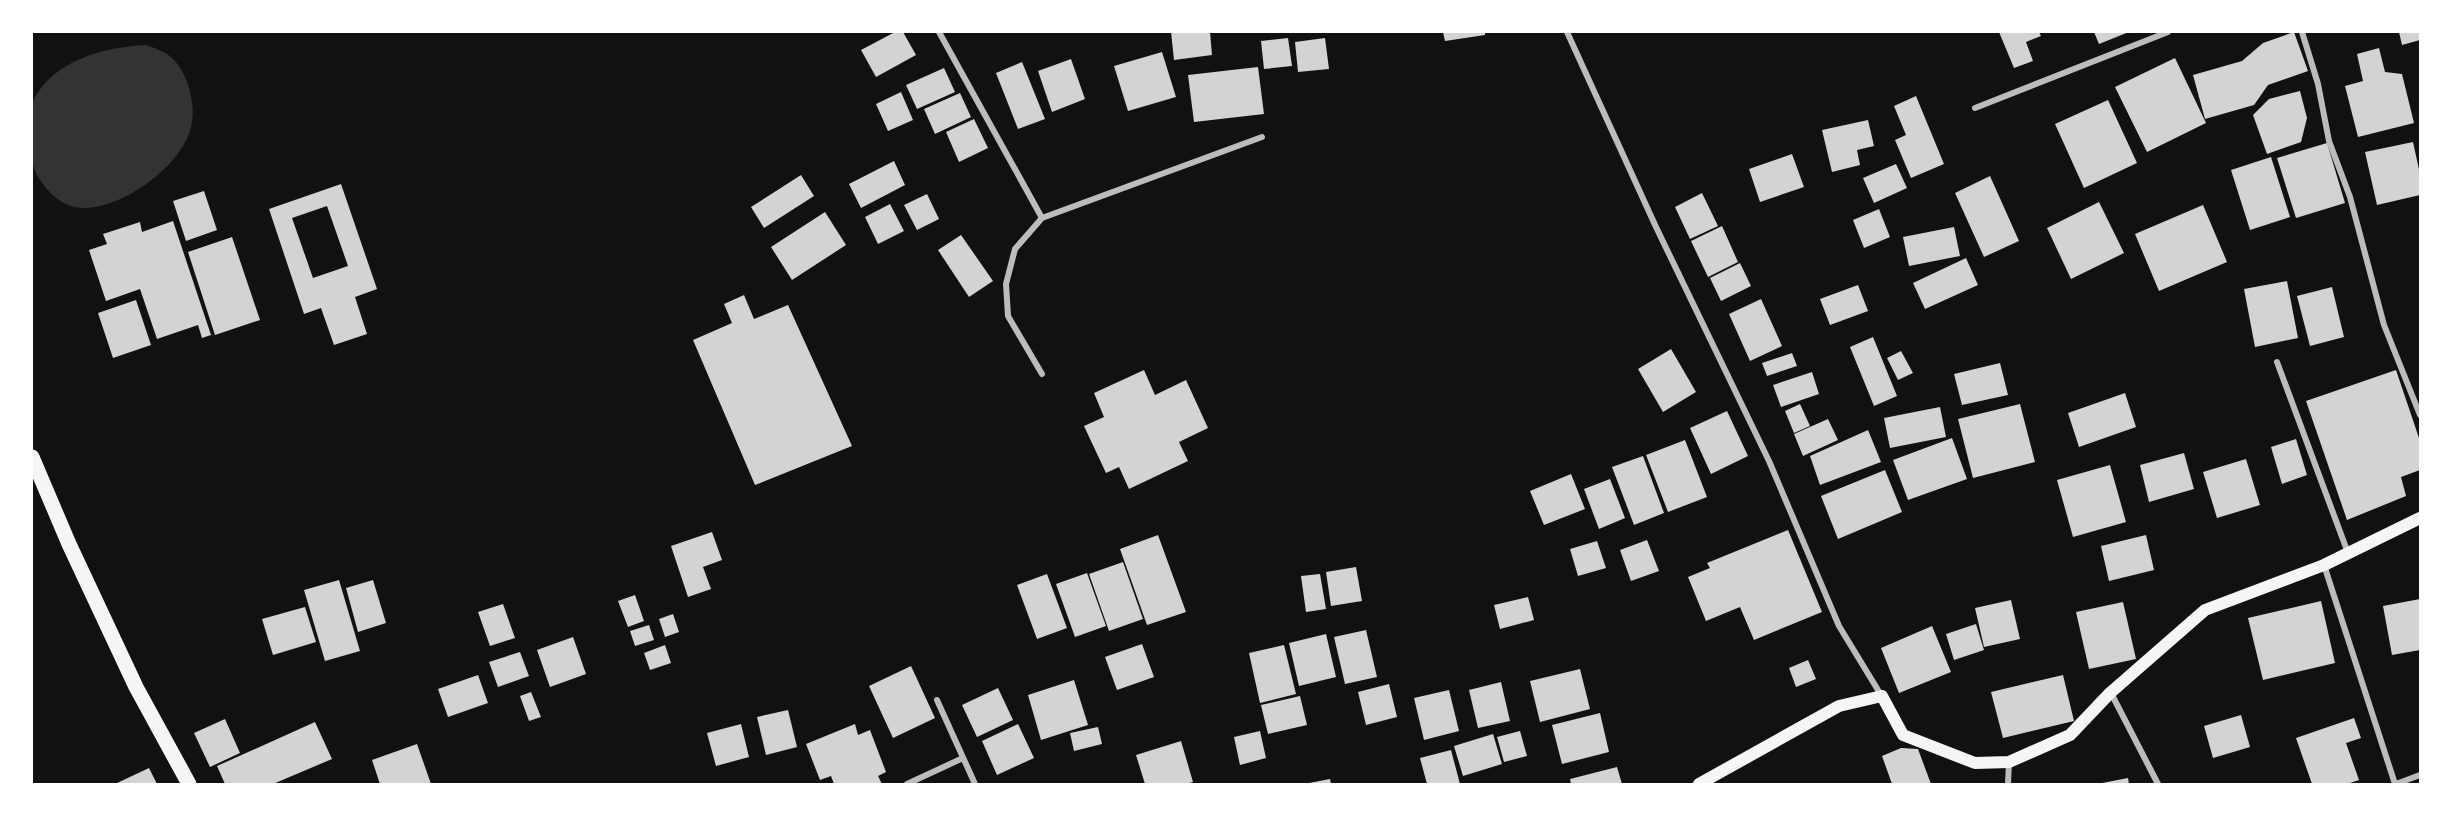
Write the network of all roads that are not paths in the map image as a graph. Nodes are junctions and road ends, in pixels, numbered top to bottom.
1 (939, 32) edge
2 (1567, 32) edge
3 (2168, 32) edge
4 (2302, 32) edge
5 (1975, 108) dead end
6 (1262, 137) dead end
7 (1042, 218) junction
8 (2277, 362) dead end
9 (1042, 374) dead end
10 (2421, 415) edge
11 (32, 458) edge
12 (2421, 518) edge
13 (2348, 553) junction
14 (2324, 565) junction
15 (2110, 693) junction
16 (1882, 696) junction
17 (937, 700) dead end
18 (963, 758) junction
19 (2009, 762) junction
20 (2421, 775) edge
21 (189, 784) edge
22 (907, 784) edge
23 (975, 784) edge
24 (1700, 784) edge
25 (2008, 784) edge
26 (2158, 784) edge
27 (2395, 784) edge

1 - 7 street
2 - 16 street
3 - 5 street
4 - 10 street
6 - 7 street
7 - 9 street
8 - 13 street
11 - 21 main road
12 - 13 main road
13 - 14 main road
14 - 15 main road
14 - 27 street
15 - 19 main road
15 - 26 street
16 - 19 main road
16 - 24 main road
17 - 18 street
18 - 22 street
18 - 23 street
19 - 25 street
20 - 27 street

